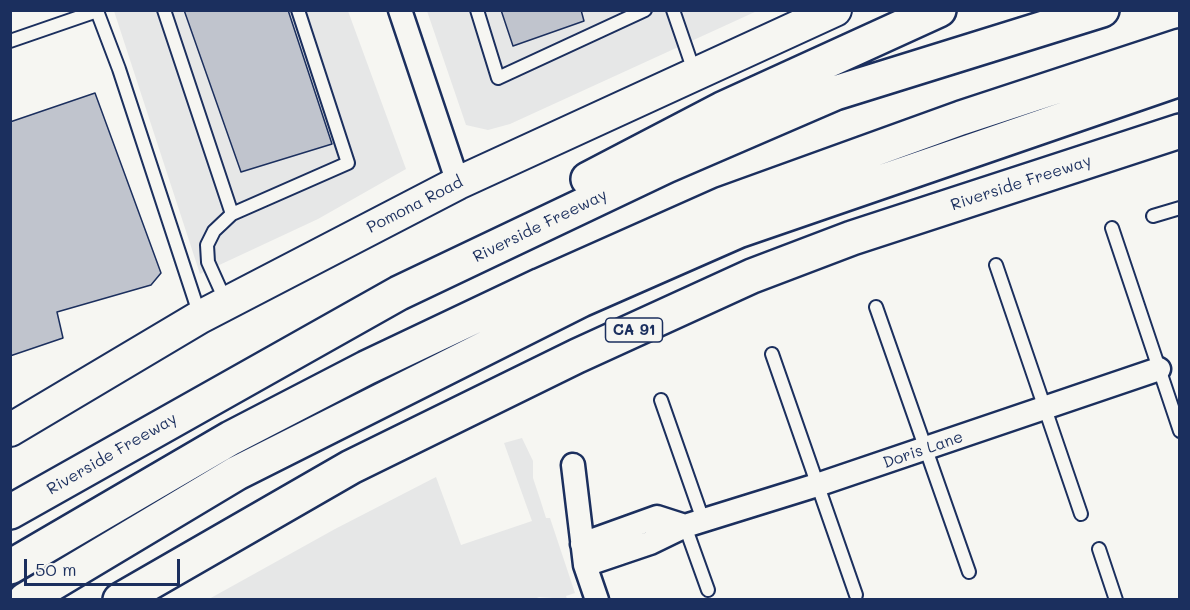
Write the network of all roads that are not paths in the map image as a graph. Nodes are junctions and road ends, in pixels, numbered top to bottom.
1 (164, 10) edge
2 (298, 10) edge
3 (400, 10) edge
4 (477, 10) edge
5 (645, 10) edge
6 (673, 10) edge
7 (835, 10) edge
8 (939, 10) edge
9 (1101, 10) edge
10 (10, 41) edge
11 (1179, 46) edge
12 (695, 74) junction
13 (1179, 79) edge
14 (1179, 131) edge
15 (458, 183) junction
16 (1179, 208) edge
17 (232, 214) junction
18 (1153, 216) dead end
19 (1112, 228) dead end
20 (996, 266) dead end
21 (399, 293) junction
22 (876, 307) dead end
23 (213, 310) junction
24 (772, 354) dead end
25 (1159, 369) junction
26 (661, 400) dead end
27 (1045, 408) junction
28 (10, 430) edge
29 (1179, 431) edge
30 (926, 449) junction
31 (573, 465) dead end
32 (817, 485) junction
33 (10, 512) edge
34 (1081, 514) dead end
35 (694, 523) junction
36 (1099, 549) dead end
37 (583, 554) junction
38 (10, 567) edge
39 (969, 572) dead end
40 (708, 590) dead end
41 (856, 595) dead end
42 (25, 600) edge
43 (120, 600) edge
44 (597, 600) edge
45 (1116, 600) edge

1 - 17 lane
2 - 17 lane
3 - 15 street
4 - 5 lane
6 - 12 lane
7 - 12 main road, Pomona Road
8 - 21 highway
9 - 21 highway, Riverside Freeway
10 - 23 lane
11 - 38 highway
12 - 15 main road, Pomona Road
13 - 42 highway
14 - 43 highway, Riverside Freeway / CA 91
15 - 23 main road, Pomona Road
16 - 18 lane
17 - 23 lane
19 - 25 lane
20 - 27 lane
21 - 33 highway, Riverside Freeway
22 - 30 lane
23 - 28 main road, Pomona Road
24 - 32 lane
25 - 27 street, Doris Lane
25 - 29 lane
26 - 35 lane
27 - 30 street, Doris Lane
27 - 34 lane
30 - 32 street, Doris Lane
30 - 39 lane
31 - 37 street
32 - 35 street, Doris Lane
32 - 41 lane
35 - 37 street
35 - 40 lane
36 - 45 lane
37 - 44 street

